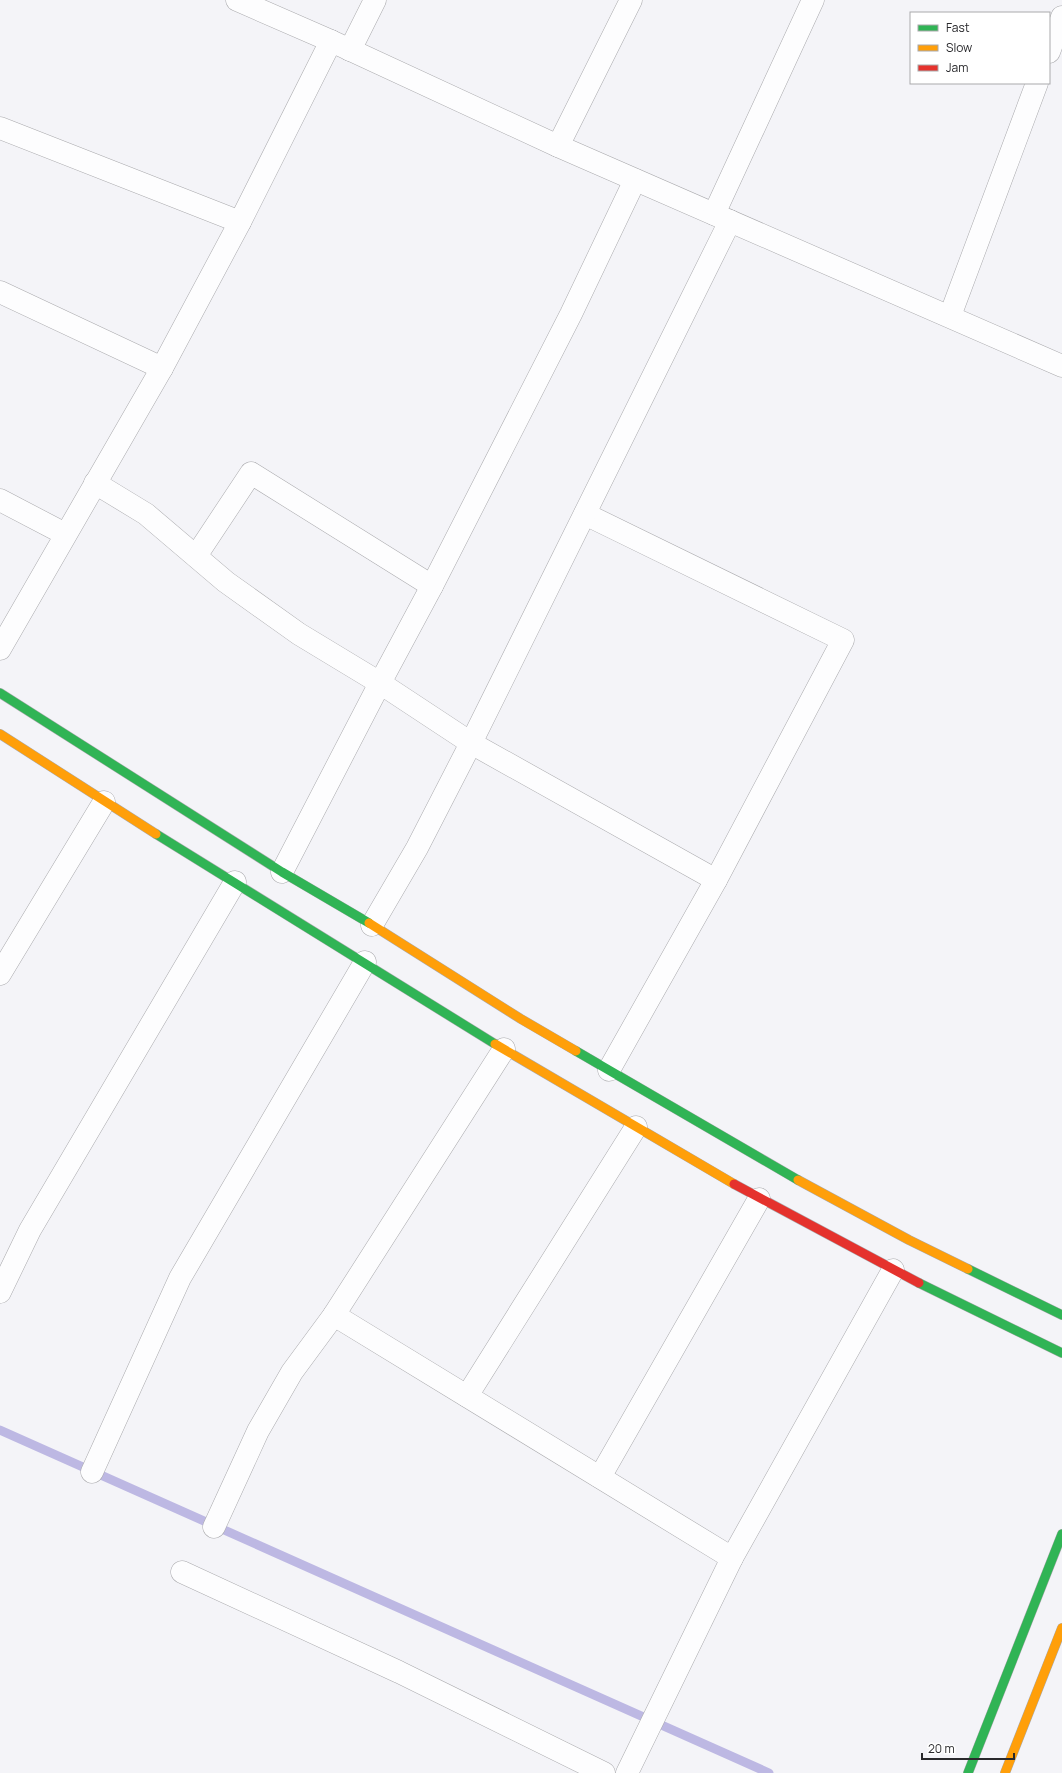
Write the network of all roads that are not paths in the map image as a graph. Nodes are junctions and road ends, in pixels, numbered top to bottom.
1 (237, 0) edge
2 (375, 0) edge
3 (631, 0) edge
4 (813, 0) edge
5 (1062, 17) edge
6 (331, 41) junction
7 (1050, 49) edge
8 (350, 50) junction
9 (1038, 84) edge
10 (0, 128) edge
11 (558, 146) junction
12 (635, 180) junction
13 (722, 217) junction
14 (240, 222) junction
15 (0, 292) edge
16 (950, 316) junction
17 (1062, 366) edge
18 (162, 368) junction
19 (95, 483) junction
20 (0, 500) edge
21 (584, 514) junction
22 (65, 534) junction
23 (196, 556) junction
24 (432, 586) junction
25 (0, 649) edge
26 (380, 683) junction
27 (0, 693) edge
28 (0, 734) edge
29 (471, 743) junction
30 (104, 802) junction
31 (282, 872) junction
32 (716, 880) junction
33 (235, 882) junction
34 (372, 925) junction
35 (365, 962) junction
36 (0, 974) edge
37 (504, 1049) junction
38 (609, 1070) junction
39 (636, 1127) junction
40 (759, 1198) junction
41 (893, 1270) junction
42 (0, 1292) edge
43 (334, 1315) junction
44 (1062, 1315) edge
45 (1062, 1354) edge
46 (467, 1396) junction
47 (92, 1472) dead end
48 (600, 1477) junction
49 (214, 1527) dead end
50 (1062, 1534) edge
51 (732, 1558) junction
52 (182, 1572) dead end
53 (1062, 1628) edge
54 (604, 1773) edge
55 (627, 1773) edge
56 (968, 1773) edge
57 (1005, 1773) edge

1 - 6 street
2 - 8 street
3 - 11 street
4 - 13 street
5 - 7 street
6 - 8 street
6 - 14 street
8 - 11 street
9 - 16 street
10 - 14 street
11 - 12 street
12 - 13 street
12 - 24 street
13 - 16 street
13 - 21 street
14 - 18 street
15 - 18 street
16 - 17 street
18 - 19 street
19 - 22 street
19 - 23 street
20 - 22 street
21 - 29 street
21 - 32 street
22 - 25 street
23 - 24 street
23 - 26 street
24 - 26 street
26 - 29 street
26 - 31 street
27 - 31 highway
28 - 30 highway
29 - 32 street
29 - 34 street
30 - 33 highway
30 - 36 street
31 - 34 highway
32 - 38 street
33 - 35 highway
33 - 42 street
34 - 38 highway
35 - 37 highway
35 - 47 street
37 - 39 highway
37 - 43 street
38 - 44 highway
39 - 40 highway
39 - 46 street
40 - 41 highway
40 - 48 street
41 - 45 highway
41 - 51 street
43 - 46 street
43 - 49 street
46 - 48 street
48 - 51 street
50 - 56 highway
51 - 55 street
52 - 54 street
53 - 57 highway

